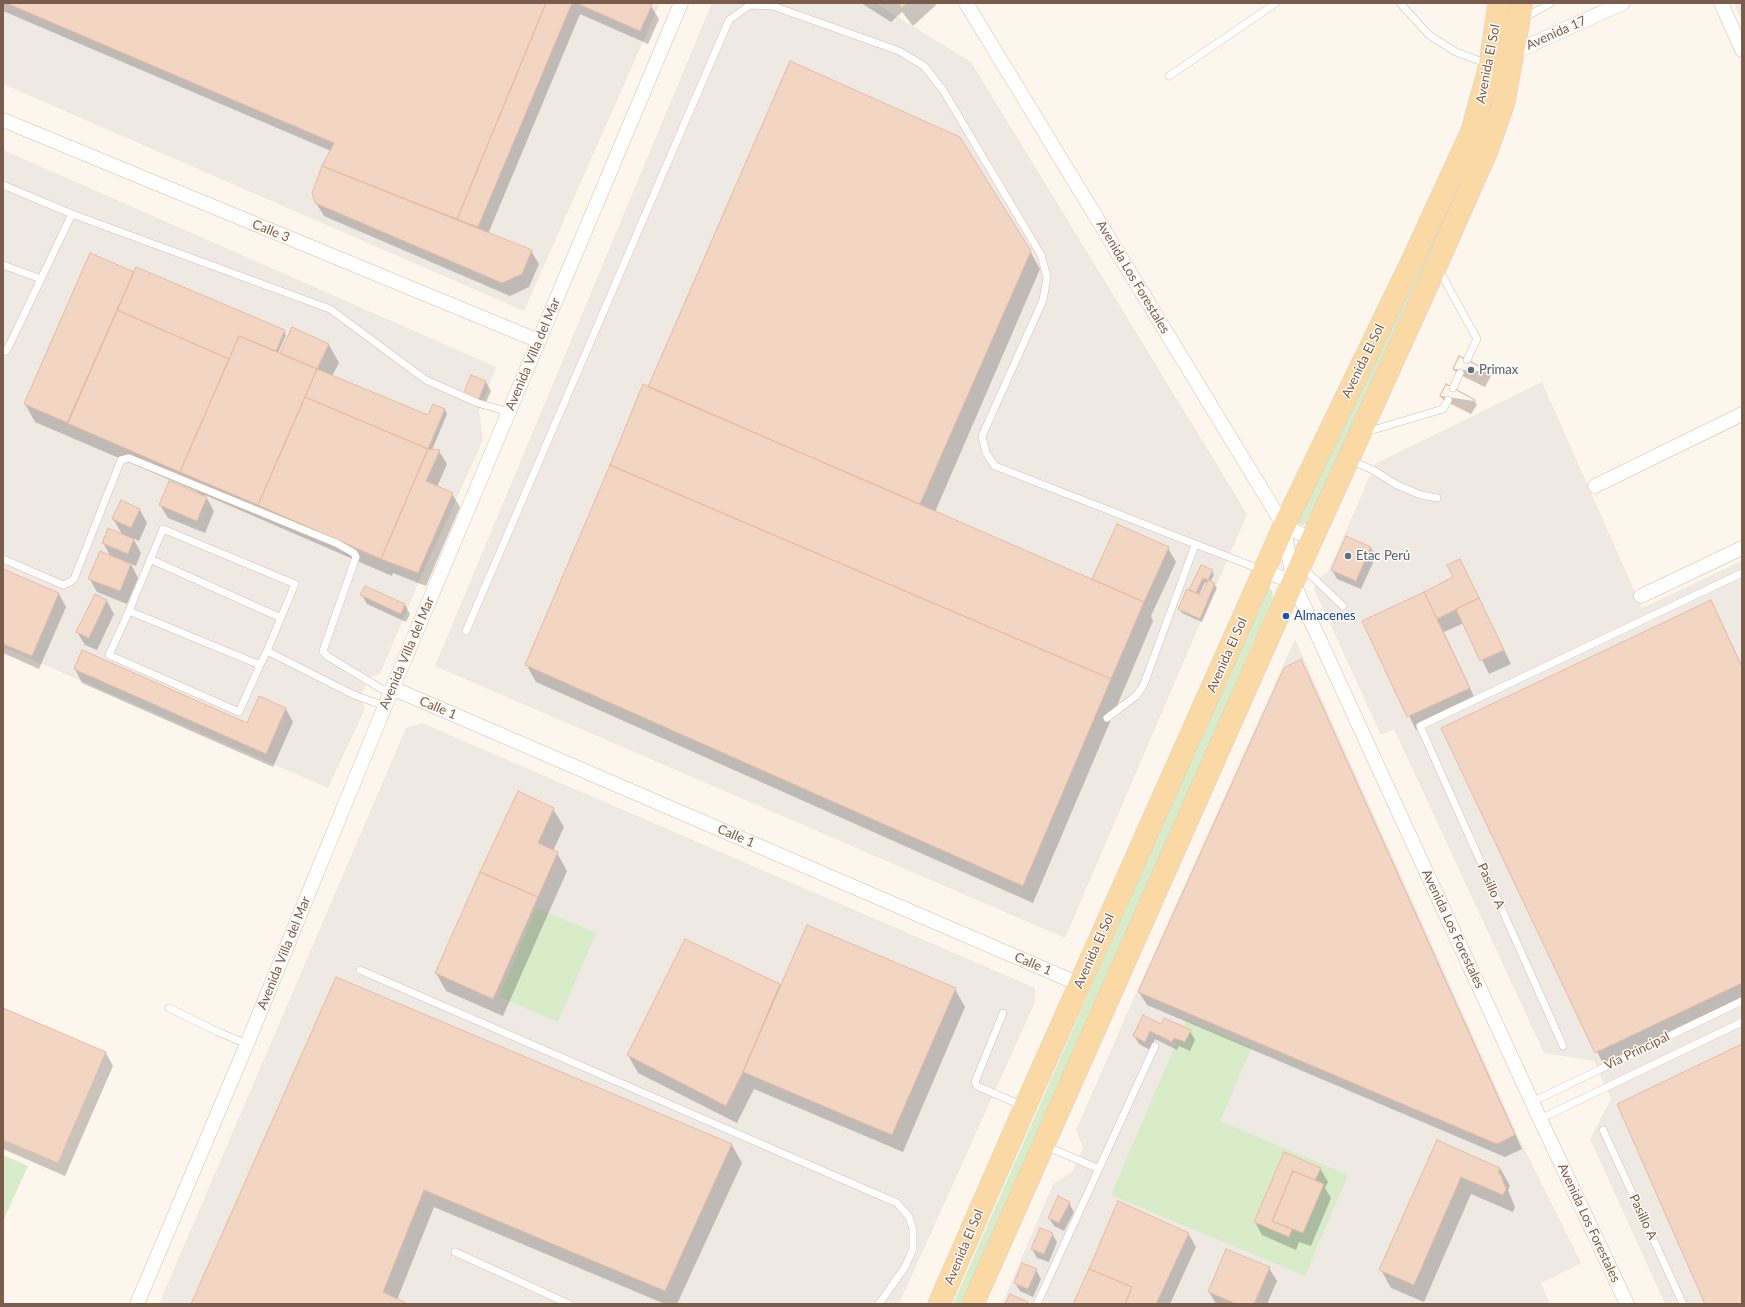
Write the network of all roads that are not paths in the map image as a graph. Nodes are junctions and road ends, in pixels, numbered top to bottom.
1 (681, 3) edge
2 (966, 3) edge
3 (1276, 3) edge
4 (1400, 3) edge
5 (1499, 3) edge
6 (1551, 3) edge
7 (1622, 3) edge
8 (1722, 3) edge
9 (1520, 12) edge
10 (1742, 50) edge
11 (1514, 52) junction
12 (1490, 65) junction
13 (1169, 76) dead end
14 (3, 120) edge
15 (3, 185) edge
16 (72, 214) junction
17 (3, 265) edge
18 (1436, 266) junction
19 (41, 279) junction
20 (539, 341) junction
21 (3, 352) edge
22 (1466, 360) dead end
23 (1460, 372) dead end
24 (1453, 388) dead end
25 (1448, 400) dead end
26 (509, 412) junction
27 (1742, 414) edge
28 (1360, 433) junction
29 (1348, 459) junction
30 (1595, 486) dead end
31 (1437, 498) dead end
32 (1284, 526) junction
33 (1312, 539) junction
34 (1195, 545) junction
35 (1742, 548) edge
36 (3, 559) edge
37 (150, 559) junction
38 (1264, 571) junction
39 (1297, 573) junction
40 (1742, 573) edge
41 (1641, 596) dead end
42 (1343, 606) dead end
43 (129, 610) junction
44 (281, 618) junction
45 (466, 631) dead end
46 (267, 651) junction
47 (260, 665) junction
48 (389, 696) junction
49 (1107, 718) dead end
50 (360, 970) dead end
51 (1079, 984) junction
52 (1742, 1001) edge
53 (170, 1008) dead end
54 (1003, 1013) dead end
55 (1742, 1022) edge
56 (247, 1044) junction
57 (1155, 1046) dead end
58 (1563, 1046) dead end
59 (1532, 1102) junction
60 (1025, 1106) junction
61 (1540, 1119) junction
62 (1603, 1130) dead end
63 (1043, 1145) junction
64 (1099, 1169) junction
65 (455, 1252) dead end
66 (137, 1304) edge
67 (569, 1304) edge
68 (879, 1304) edge
69 (939, 1304) edge
70 (973, 1304) edge
71 (1037, 1304) edge
72 (1627, 1304) edge
73 (1683, 1304) edge

1 - 20 street, Avenida Villa del Mar
2 - 32 street, Avenida Los Forestales
3 - 13 lane
4 - 12 lane
5 - 12 main road, Avenida El Sol
6 - 9 lane
7 - 11 street, Avenida 17
8 - 10 street
9 - 11 main road, Avenida El Sol
11 - 12 street, Avenida 17
11 - 18 main road, Avenida El Sol
12 - 32 main road, Avenida El Sol
14 - 20 street, Calle 3
15 - 16 lane
16 - 19 lane
16 - 26 lane
17 - 19 lane
18 - 22 lane
18 - 28 main road, Avenida El Sol
19 - 21 lane
20 - 26 street, Avenida Villa del Mar
23 - 24 lane
25 - 28 lane
26 - 48 street, Avenida Villa del Mar
27 - 30 street
28 - 29 main road, Avenida El Sol
29 - 31 lane
29 - 33 main road, Avenida El Sol
32 - 33 street
32 - 38 main road, Avenida El Sol
32 - 39 street, Avenida Los Forestales
33 - 39 main road, Avenida El Sol
34 - 38 lane
34 - 45 lane
34 - 49 lane
35 - 41 street
36 - 48 lane
37 - 43 lane
37 - 44 lane
37 - 44 lane
38 - 39 street
38 - 51 main road, Avenida El Sol
39 - 42 lane
39 - 59 street, Avenida Los Forestales
39 - 63 main road, Avenida El Sol
40 - 58 lane, Pasillo A
43 - 47 lane
43 - 47 lane
44 - 46 lane
46 - 47 lane
46 - 48 lane
48 - 51 street, Calle 1
48 - 56 street, Avenida Villa del Mar
50 - 68 lane
51 - 60 main road, Avenida El Sol
52 - 59 lane, Vía Principal
53 - 56 lane
54 - 60 lane
55 - 61 lane
56 - 66 street, Avenida Villa del Mar
57 - 64 lane
59 - 61 street, Avenida Los Forestales
60 - 69 main road, Avenida El Sol
61 - 72 street, Avenida Los Forestales
62 - 73 lane, Pasillo A
63 - 64 lane
63 - 70 main road, Avenida El Sol
64 - 71 lane
65 - 67 lane

